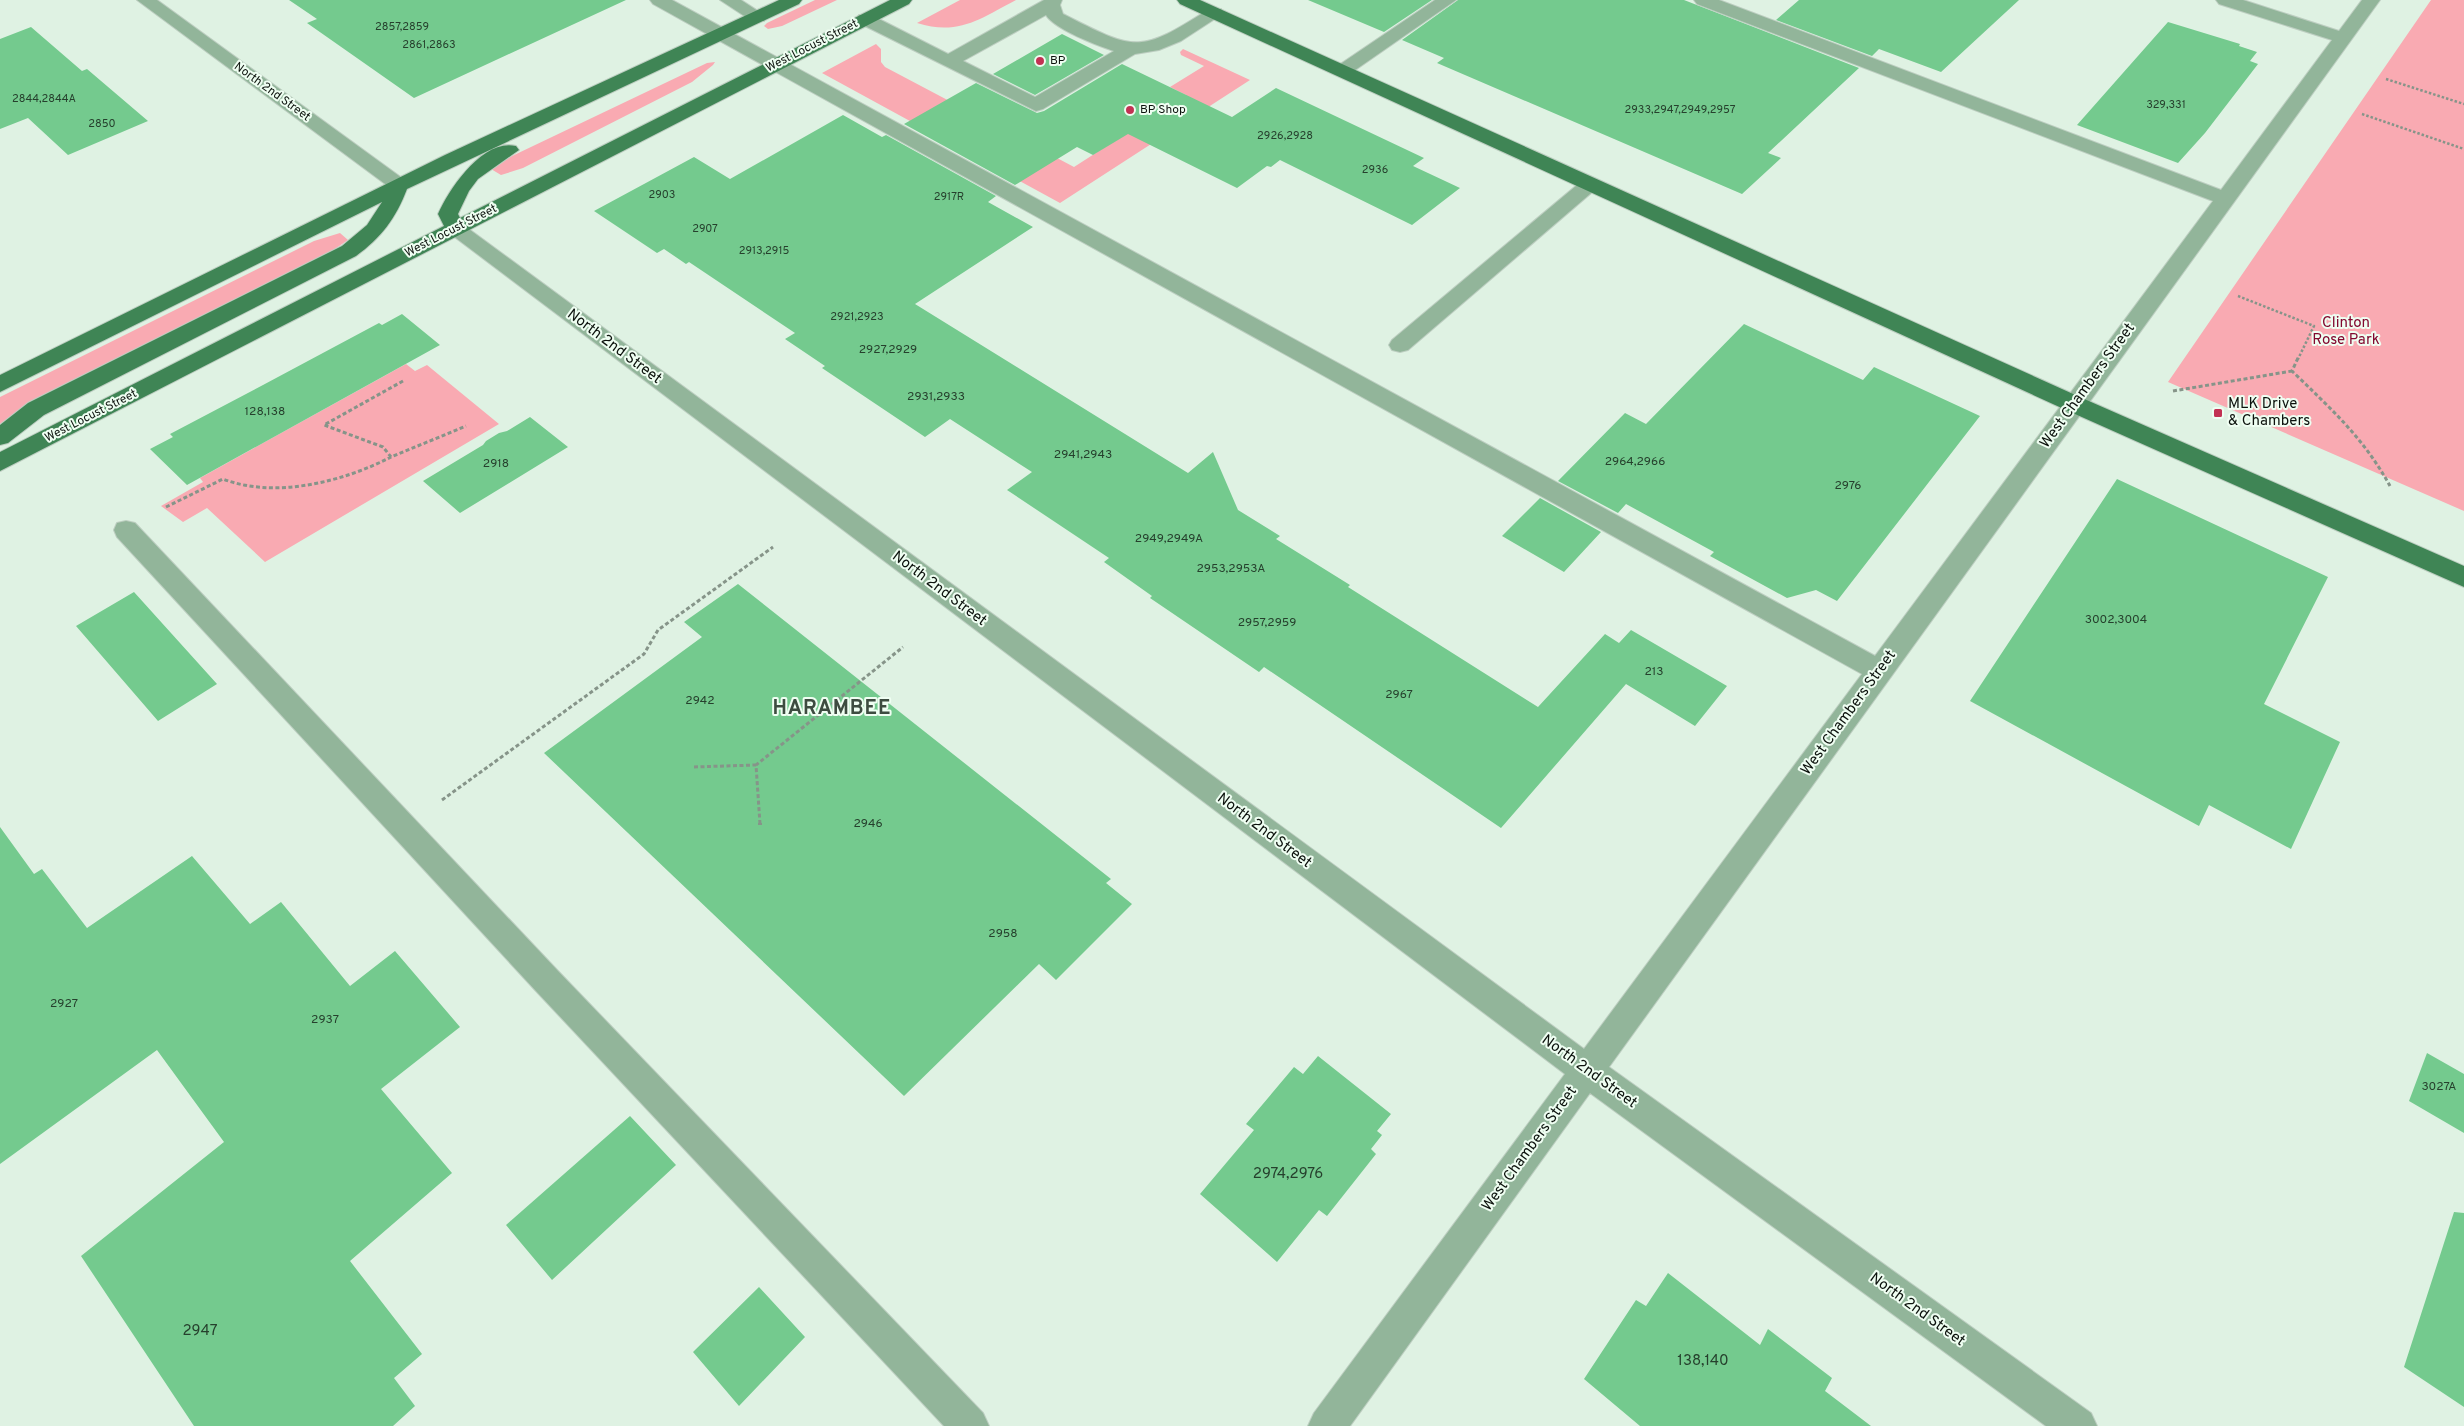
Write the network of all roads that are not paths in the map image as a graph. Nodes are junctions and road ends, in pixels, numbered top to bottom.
1 (146, 0) edge
2 (659, 0) edge
3 (729, 0) edge
4 (793, 0) edge
5 (903, 0) edge
6 (1186, 0) edge
7 (1448, 0) edge
8 (1703, 0) edge
9 (2225, 0) edge
10 (2371, 0) edge
11 (1052, 3) edge
12 (1215, 14) junction
13 (758, 16) junction
14 (865, 19) junction
15 (721, 34) junction
16 (2343, 38) junction
17 (1131, 49) junction
18 (950, 61) junction
19 (774, 64) junction
20 (1342, 71) junction
21 (1590, 184) junction
22 (399, 185) junction
23 (2226, 199) junction
24 (455, 228) junction
25 (1400, 345) dead end
26 (0, 384) edge
27 (2074, 404) junction
28 (0, 437) edge
29 (0, 462) edge
30 (126, 530) dead end
31 (2464, 577) edge
32 (1879, 671) junction
33 (1587, 1070) junction
34 (970, 1426) edge
35 (1327, 1426) edge
36 (2078, 1426) edge

1 - 22 street, North 2nd Street
2 - 15 street
3 - 13 street
4 - 13 main road
5 - 14 main road, West Locust Street
6 - 12 main road
7 - 20 street
8 - 23 street
9 - 16 street
10 - 16 street, West Chambers Street
11 - 17 street
11 - 18 street
12 - 17 street
12 - 20 main road
13 - 15 main road
14 - 18 street
14 - 19 main road, West Locust Street
15 - 19 street
15 - 22 main road
15 - 24 main road
16 - 23 street, West Chambers Street
17 - 18 street
19 - 24 main road, West Locust Street
19 - 32 street
20 - 21 main road
21 - 25 street
21 - 27 main road
22 - 26 main road
22 - 28 main road
23 - 27 street, West Chambers Street
24 - 29 main road, West Locust Street
24 - 33 street, North 2nd Street
27 - 31 main road
27 - 32 street, West Chambers Street
30 - 34 street
32 - 33 street, West Chambers Street
33 - 35 street, West Chambers Street
33 - 36 street, North 2nd Street

